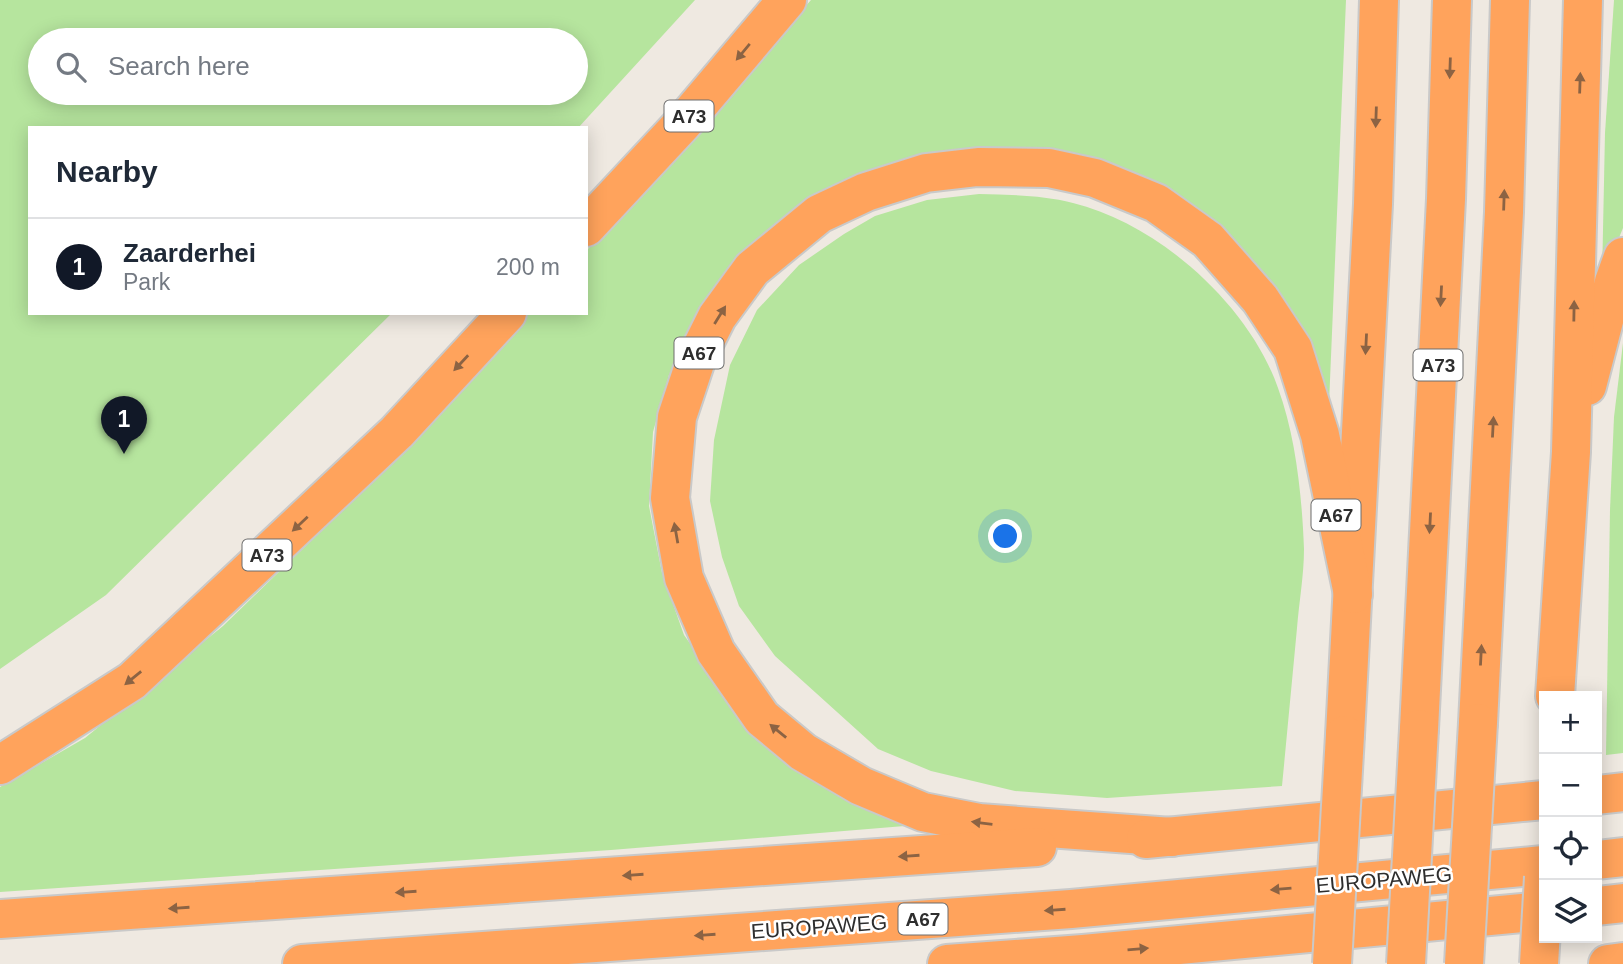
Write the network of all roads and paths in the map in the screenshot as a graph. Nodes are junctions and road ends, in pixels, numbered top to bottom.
1 (787, 0) edge
2 (1379, 0) edge
3 (1452, 0) edge
4 (1510, 0) edge
5 (1583, 0) edge
6 (588, 225) edge
7 (1623, 257) edge
8 (505, 315) edge
9 (1570, 452) junction
10 (1353, 594) junction
11 (1555, 691) edge
12 (0, 765) edge
13 (1623, 792) edge
14 (1602, 794) edge
15 (1539, 800) edge
16 (1172, 837) junction
17 (1623, 857) edge
18 (1602, 859) edge
19 (1539, 865) edge
20 (1544, 880) edge
21 (1623, 903) edge
22 (1602, 905) edge
23 (1539, 911) edge
24 (0, 919) edge
25 (1623, 962) edge
26 (302, 964) edge
27 (947, 964) edge
28 (1332, 964) edge
29 (1406, 964) edge
30 (1464, 964) edge
31 (1539, 964) edge
32 (1608, 964) edge

1 -> 6 highway, A73
2 -> 10 highway
3 -> 29 highway, A73, bridge
30 -> 4 highway, bridge
9 -> 5 highway
7 - 9 highway
8 -> 12 highway, A73
9 - 11 highway
16 -> 10 highway, A67
10 - 28 highway, bridge
13 - 14 highway
15 - 16 highway, A67
16 -> 24 highway, A67
17 - 18 highway
19 -> 26 highway, EUROPAWEG / A67
20 - 31 highway, bridge
21 - 22 highway
27 -> 23 highway, A67
25 - 32 highway

